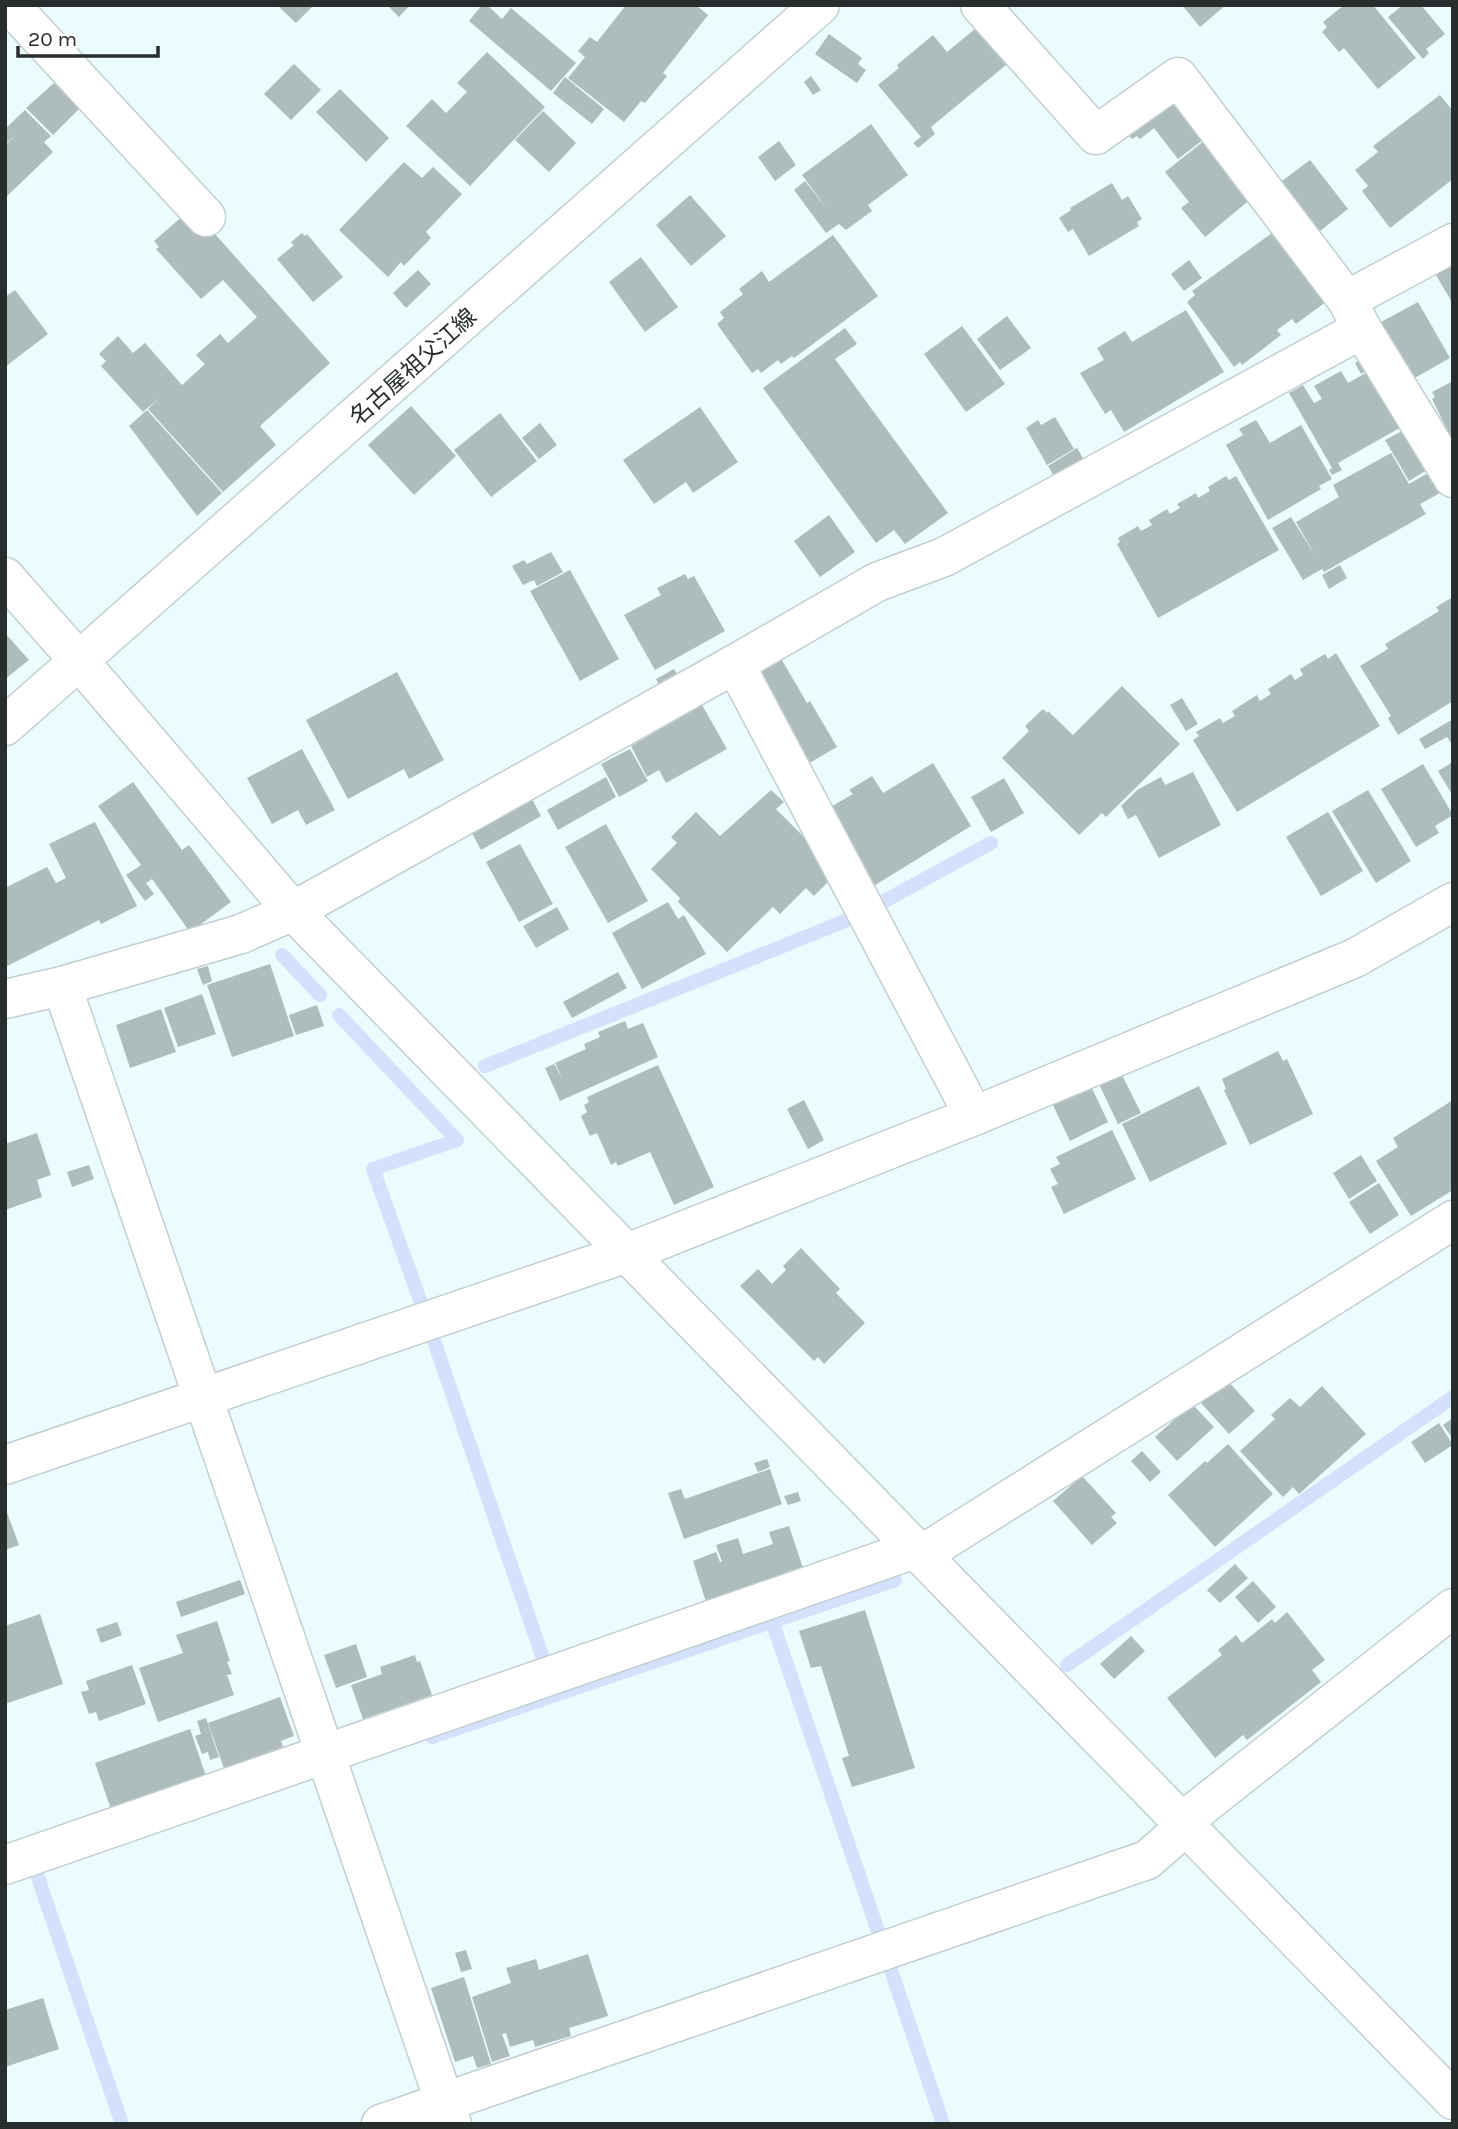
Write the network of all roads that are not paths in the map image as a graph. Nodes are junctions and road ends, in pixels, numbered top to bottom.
1 (10, 5) edge
2 (820, 5) edge
3 (980, 5) edge
4 (206, 217) dead end
5 (1453, 243) edge
6 (1355, 315) junction
7 (1453, 478) edge
8 (5, 577) edge
9 (80, 662) junction
10 (735, 664) junction
11 (5, 726) edge
12 (1453, 902) edge
13 (293, 911) junction
14 (62, 986) junction
15 (5, 999) edge
16 (974, 1116) junction
17 (1453, 1220) edge
18 (628, 1253) junction
19 (203, 1398) junction
20 (5, 1465) edge
21 (918, 1552) junction
22 (1453, 1608) edge
23 (326, 1754) junction
24 (1184, 1824) junction
25 (5, 1865) edge
26 (1453, 2100) edge
27 (448, 2113) edge
28 (381, 2124) edge

1 - 4 street
2 - 9 street, 名古屋祖父江線
3 - 6 street
5 - 6 street
6 - 7 street
6 - 10 street
8 - 9 street
9 - 11 street, 名古屋祖父江線
9 - 13 street
10 - 13 street
10 - 16 street
12 - 16 street
13 - 14 street
13 - 18 street
14 - 15 street
14 - 19 street
16 - 18 street
17 - 21 street
18 - 19 street
18 - 21 street
19 - 20 street
19 - 23 street
21 - 23 street
21 - 24 street
22 - 24 street
23 - 25 street
23 - 27 street
24 - 26 street
24 - 27 street
27 - 28 street

